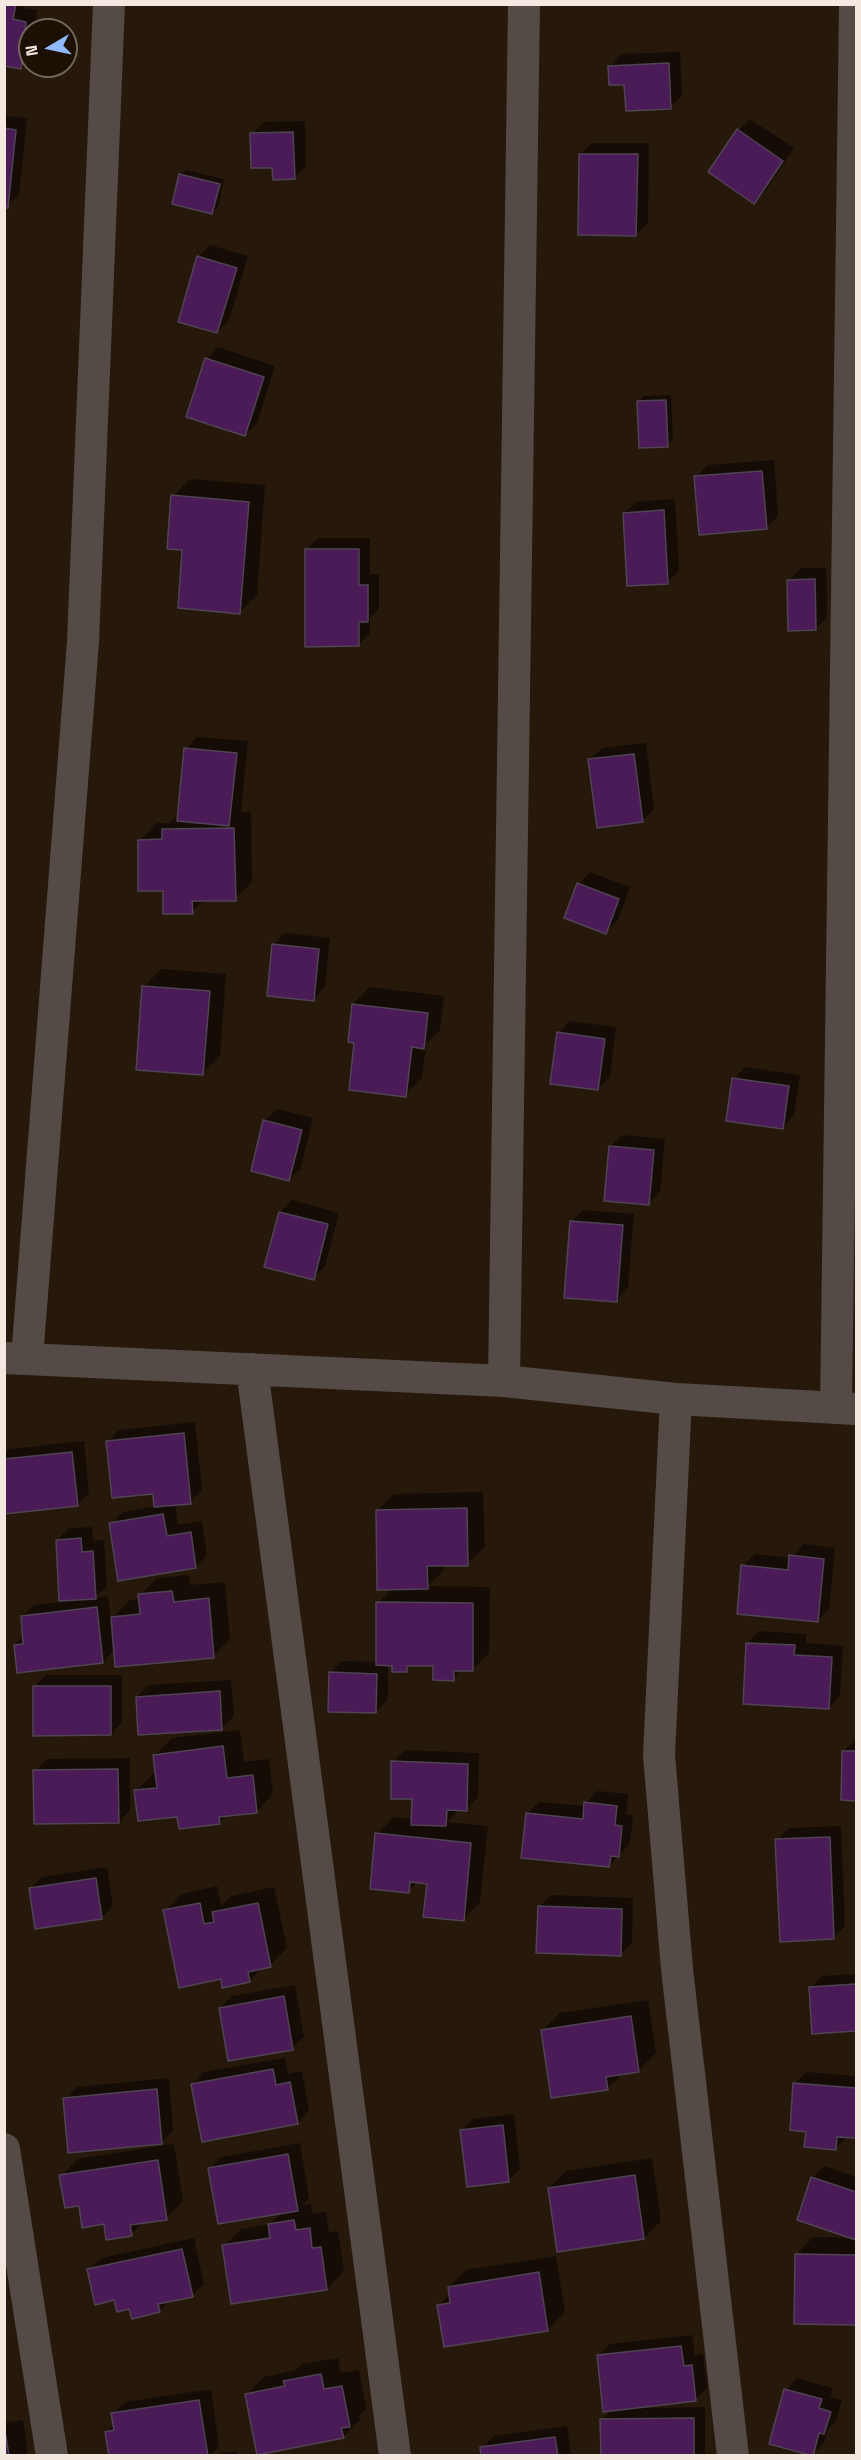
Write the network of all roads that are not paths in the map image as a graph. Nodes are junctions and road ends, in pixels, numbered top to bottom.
1 (109, 4) edge
2 (524, 4) edge
3 (855, 4) edge
4 (16, 1358) edge
5 (252, 1369) junction
6 (504, 1382) junction
7 (676, 1399) junction
8 (846, 1408) edge
9 (4, 2149) edge
10 (52, 2456) edge
11 (394, 2456) edge
12 (733, 2456) edge

1 - 4 street
2 - 6 street
3 - 8 street
4 - 5 street
5 - 6 street
5 - 11 street
6 - 7 street
7 - 8 street
7 - 12 street
9 - 10 street

